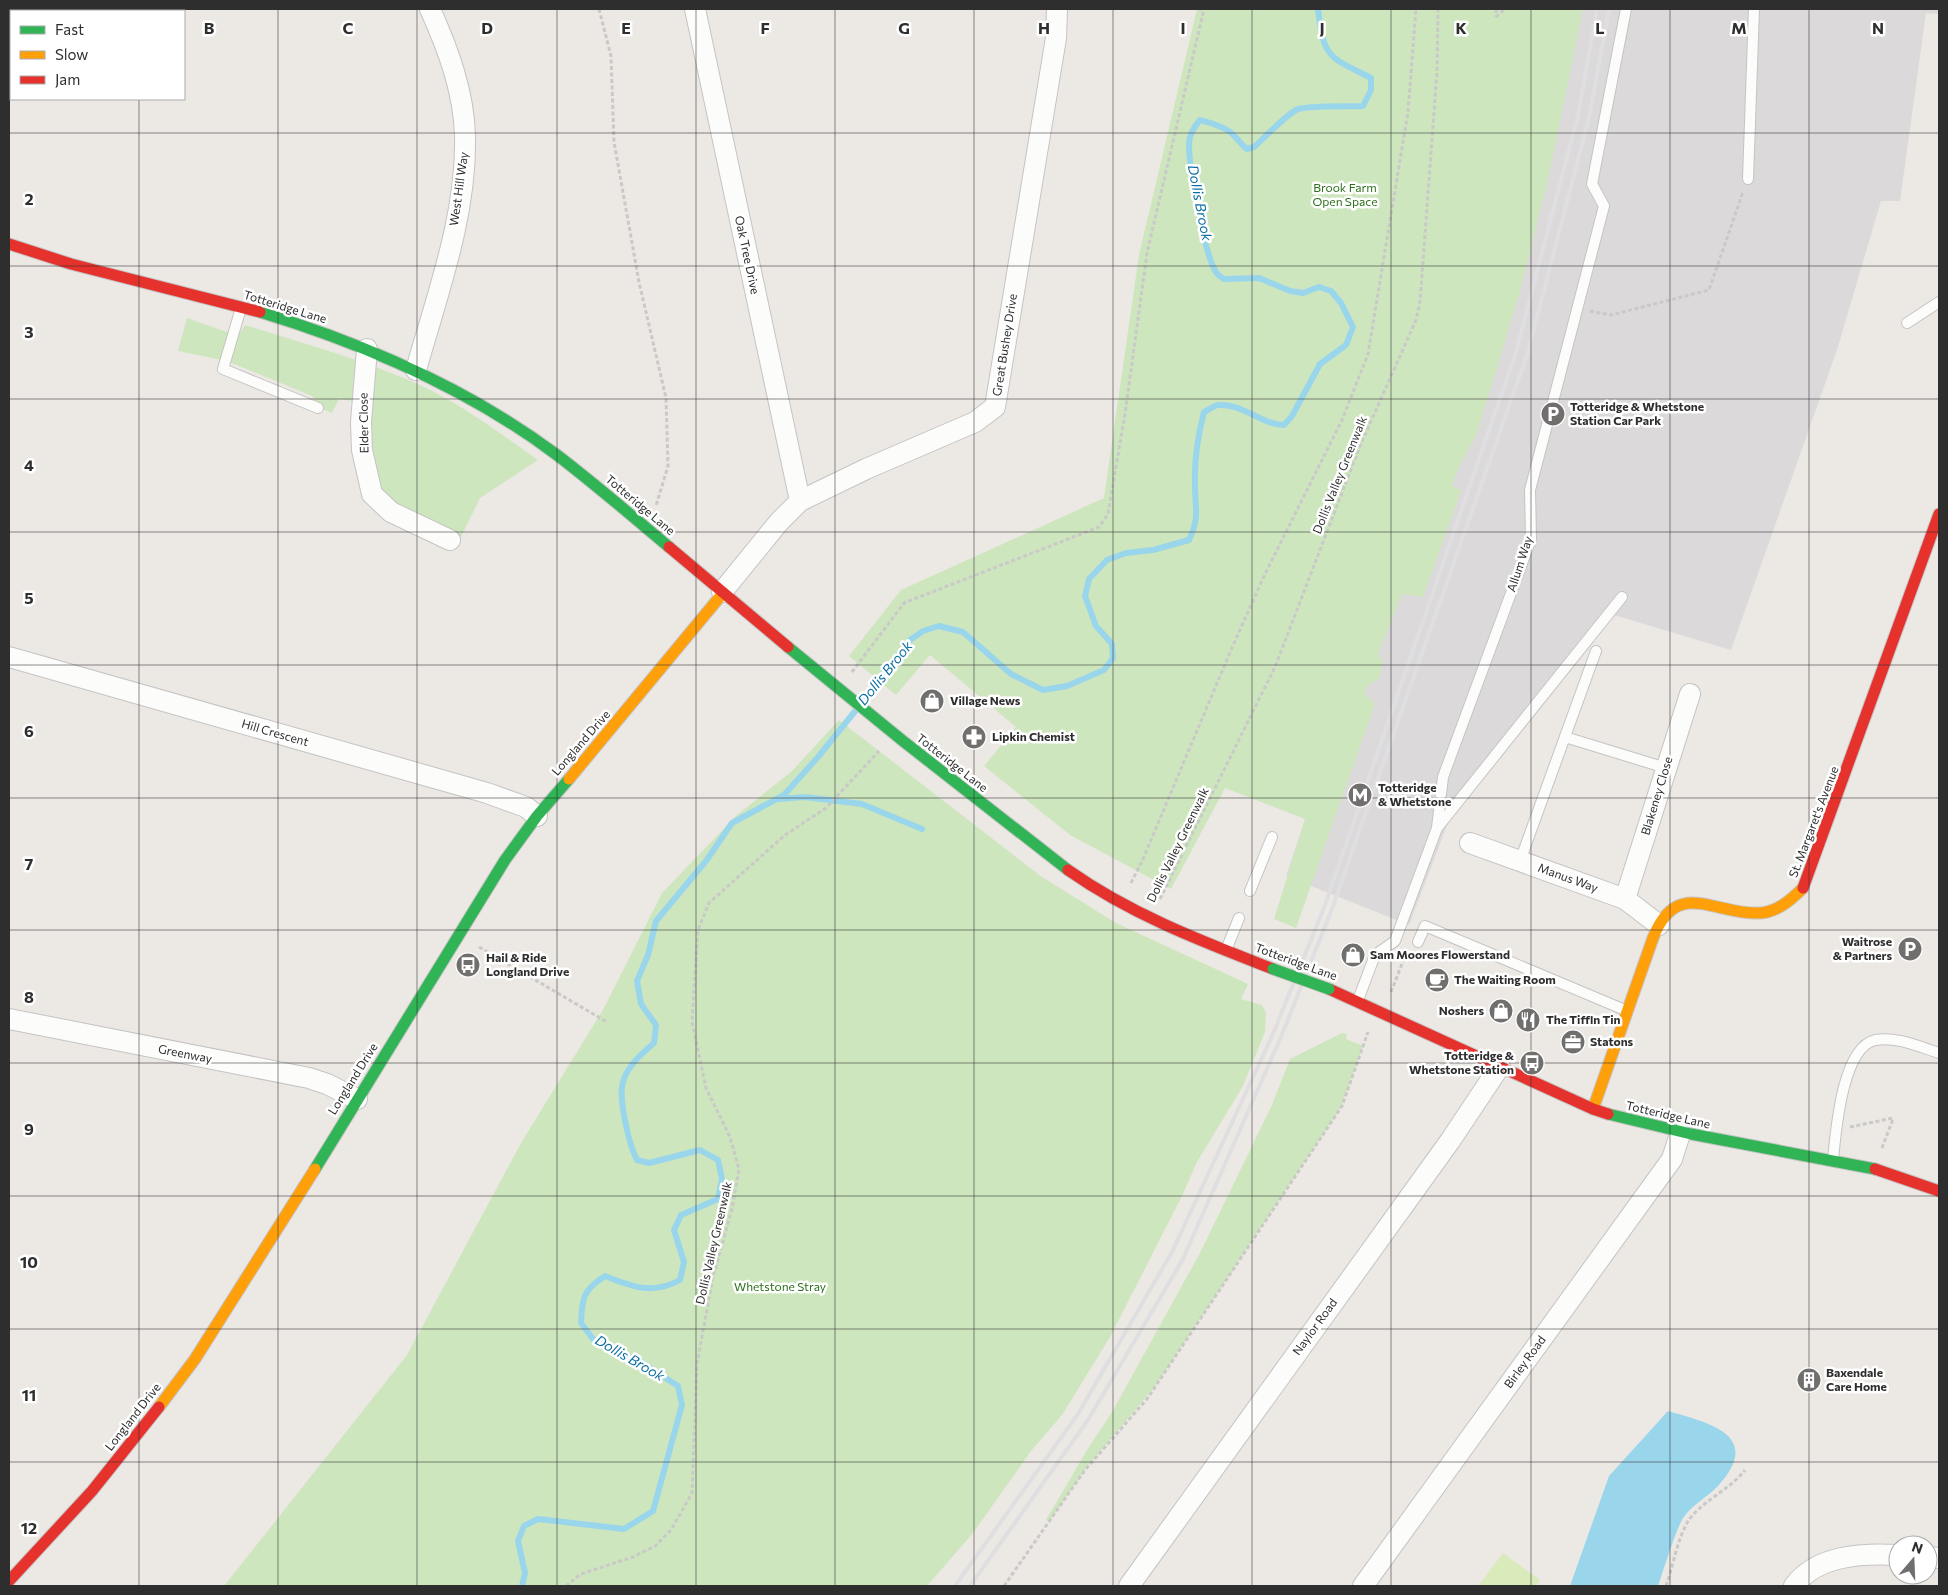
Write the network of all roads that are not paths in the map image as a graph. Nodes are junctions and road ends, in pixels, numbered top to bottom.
1 (430, 9) edge
2 (695, 9) edge
3 (1057, 9) edge
4 (1626, 9) edge
5 (1754, 9) edge
6 (1748, 178) road end
7 (9, 244) edge
8 (1939, 302) edge
9 (241, 307) junction
10 (1907, 323) dead end
11 (367, 349) junction
12 (416, 370) junction
13 (318, 408) dead end
14 (800, 501) junction
15 (1939, 514) edge
16 (450, 540) dead end
17 (723, 592) junction
18 (1622, 597) dead end
19 (1596, 651) dead end
20 (9, 657) edge
21 (1690, 694) dead end
22 (1565, 737) junction
23 (1666, 768) junction
24 (537, 816) junction
25 (1437, 828) junction
26 (1272, 837) dead end
27 (1470, 843) dead end
28 (1520, 861) junction
29 (1250, 891) dead end
30 (1625, 898) junction
31 (1239, 918) dead end
32 (1659, 925) junction
33 (1418, 942) road end
34 (1226, 951) junction
35 (1358, 1000) junction
36 (1626, 1011) junction
37 (9, 1019) edge
38 (1939, 1053) edge
39 (1500, 1066) junction
40 (357, 1099) junction
41 (1593, 1109) junction
42 (1680, 1134) junction
43 (1833, 1160) junction
44 (1939, 1191) edge
45 (1888, 1554) edge
46 (9, 1581) edge
47 (1129, 1586) edge
48 (1363, 1586) edge
49 (1794, 1586) edge

1 - 12 street, West Hill Way
2 - 14 street, Oak Tree Drive
3 - 14 street, Great Bushey Drive
4 - 25 lane, Allum Way
5 - 6 lane
7 - 9 main road, Totteridge Lane
8 - 10 lane
9 - 11 main road, Totteridge Lane
9 - 13 lane
11 - 12 main road, Totteridge Lane
11 - 16 street, Elder Close
12 - 17 main road, Totteridge Lane
14 - 17 street, Great Bushey Drive
15 - 32 main road, St. Margaret's Avenue
17 - 24 main road, Longland Drive
17 - 34 main road, Totteridge Lane
18 - 25 lane, Allum Way
19 - 22 lane
20 - 24 street, Hill Crescent
21 - 23 street, Blakeney Close
22 - 23 lane
22 - 28 lane
23 - 30 street, Blakeney Close
24 - 40 main road, Longland Drive
25 - 35 lane, Allum Way
26 - 29 lane
27 - 28 street, Manus Way
28 - 30 street, Manus Way
30 - 32 street, Manus Way
31 - 34 lane
32 - 36 main road, St. Margaret's Avenue
33 - 36 lane
34 - 35 main road, Totteridge Lane, bridge
35 - 39 main road, Totteridge Lane
36 - 41 main road, St. Margaret's Avenue
37 - 40 street, Greenway
38 - 43 lane
39 - 41 main road, Totteridge Lane
39 - 47 street, Naylor Road
40 - 46 main road, Longland Drive
41 - 42 main road, Totteridge Lane
42 - 43 main road, Totteridge Lane
42 - 48 street, Birley Road
43 - 44 main road, Totteridge Lane
45 - 49 street

